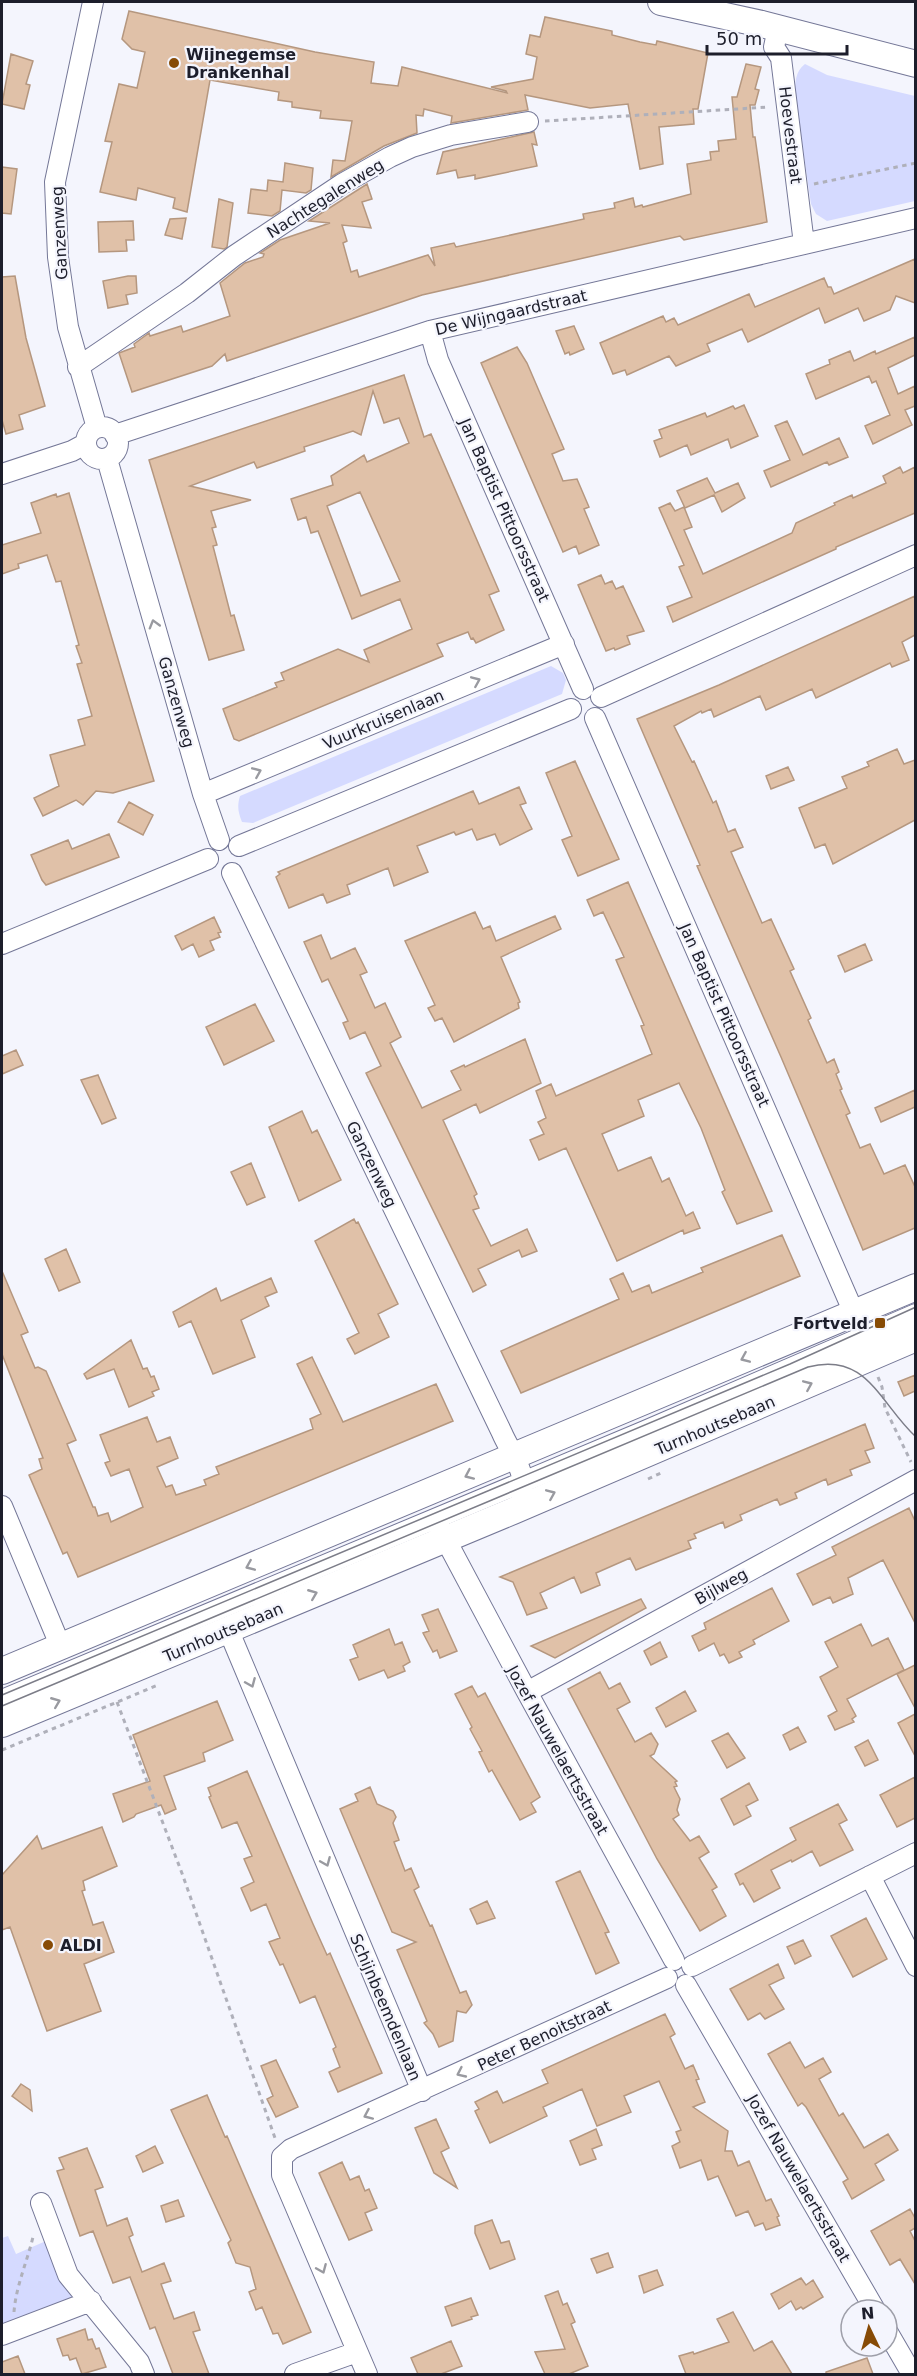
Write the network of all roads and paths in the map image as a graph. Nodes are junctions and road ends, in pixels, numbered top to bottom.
1 (93, 2) edge
2 (661, 2) edge
3 (740, 10) edge
4 (778, 28) junction
5 (915, 64) edge
6 (787, 106) junction
7 (528, 122) joint
8 (915, 163) edge
9 (797, 188) junction
10 (915, 218) edge
11 (804, 244) junction
12 (430, 331) junction
13 (78, 367) junction
14 (97, 428) junction
15 (115, 435) junction
16 (85, 444) junction
17 (107, 459) junction
18 (2, 474) edge
19 (915, 555) edge
20 (564, 644) junction
21 (592, 693) junction
22 (571, 709) junction
23 (595, 718) junction
24 (203, 795) junction
25 (219, 840) junction
26 (239, 846) junction
27 (208, 859) junction
28 (232, 873) junction
29 (2, 944) edge
30 (915, 1287) edge
31 (854, 1313) junction
32 (915, 1314) edge
33 (915, 1338) edge
34 (863, 1360) junction
35 (512, 1455) junction
36 (914, 1473) edge
37 (523, 1482) junction
38 (425, 1494) junction
39 (2, 1506) edge
40 (513, 1511) junction
41 (440, 1529) junction
42 (228, 1629) junction
43 (60, 1645) junction
44 (2, 1671) edge
45 (109, 1680) junction
46 (527, 1692) junction
47 (2, 1700) edge
48 (2, 1724) edge
49 (915, 1853) edge
50 (870, 1876) junction
51 (674, 1960) junction
52 (692, 1966) junction
53 (915, 1966) edge
54 (667, 1978) junction
55 (686, 1985) junction
56 (422, 2091) junction
57 (282, 2157) junction
58 (41, 2203) joint
59 (868, 2298) edge
60 (91, 2301) junction
61 (13, 2317) dead end
62 (2, 2335) edge
63 (357, 2352) junction
64 (899, 2352) edge
65 (144, 2374) edge
66 (296, 2374) edge
67 (367, 2374) edge
68 (912, 2374) edge

1 - 13 street, Ganzenweg
2 - 3 main road
3 - 4 main road
4 - 5 main road
4 - 6 street, Hoevestraat
6 - 7 path
6 - 9 street, Hoevestraat
7 - 13 street, Nachtegalenweg
8 - 9 path
9 - 11 street, Hoevestraat
10 - 11 street, De Wijngaardstraat
11 - 12 street, De Wijngaardstraat
12 - 15 street, De Wijngaardstraat
12 - 20 street, Jan Baptist Pittoorsstraat
13 - 14 street, Ganzenweg
14 - 15 street
14 - 16 street
15 - 17 street
16 - 17 street
16 - 18 street
24 -> 17 street, Ganzenweg
19 - 21 street
20 - 21 street, Jan Baptist Pittoorsstraat
24 -> 20 street, Vuurkruisenlaan
21 - 22 street
21 - 23 street
22 - 23 street
22 - 26 street
23 - 31 street, Jan Baptist Pittoorsstraat
24 - 25 street, Ganzenweg
25 - 26 street
25 - 27 street
26 - 28 street
27 - 28 street
27 - 29 street
28 - 35 street, Ganzenweg
30 - 31 main road
31 -> 35 main road
32 - 37 street, Turnhoutsebaan
33 - 34 main road, Turnhoutsebaan
34 - 36 path
40 -> 34 main road, Turnhoutsebaan
35 - 37 street
35 -> 38 main road
36 - 46 street, Bijlweg
37 - 40 street
37 - 41 street, Turnhoutsebaan
38 - 41 street
38 -> 43 main road
39 - 43 street
40 - 41 main road, Turnhoutsebaan
42 -> 41 main road, Turnhoutsebaan
41 - 46 street, Jozef Nauwelaertsstraat
41 - 47 street, Turnhoutsebaan
42 - 45 main road, Turnhoutsebaan
42 -> 56 street, Schijnbeemdenlaan
43 - 44 main road
48 -> 45 main road, Turnhoutsebaan
45 - 57 path
46 - 51 street, Jozef Nauwelaertsstraat
49 - 50 street
50 - 52 street
50 - 53 street
51 - 52 street
51 - 54 street
52 - 55 street
54 - 55 street
54 -> 56 street, Peter Benoitstraat
55 - 59 street, Jozef Nauwelaertsstraat
56 -> 57 street, Schijnbeemdenlaan
57 -> 63 street
58 - 60 street
58 - 61 path
60 - 62 street
60 - 65 street
63 - 66 street
63 - 67 street
64 - 68 street

